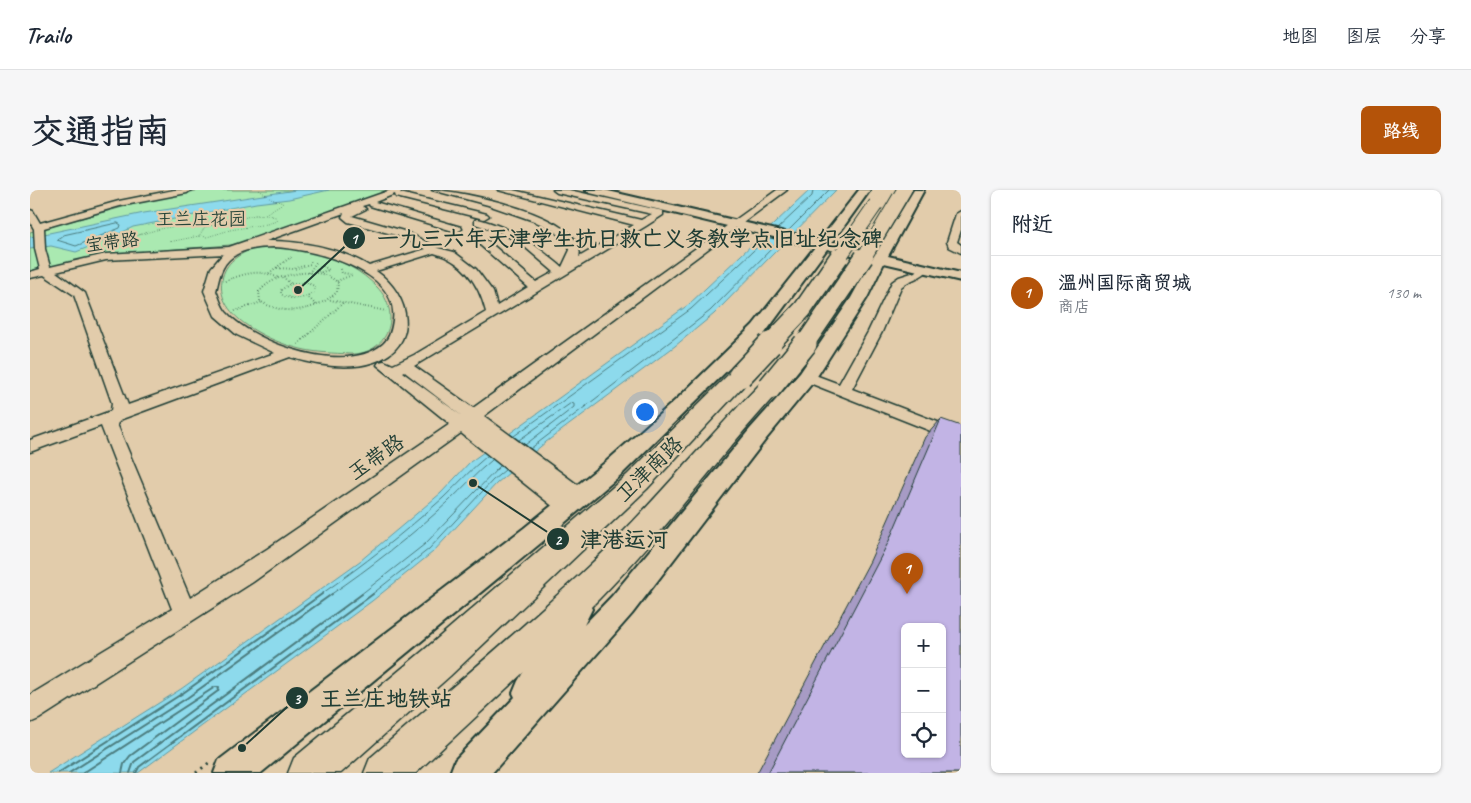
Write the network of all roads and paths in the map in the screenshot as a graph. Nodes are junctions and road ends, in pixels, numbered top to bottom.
1 (187, 190) edge
2 (258, 190) edge
3 (411, 190) edge
4 (436, 190) edge
5 (503, 190) edge
6 (557, 190) edge
7 (607, 190) edge
8 (783, 190) edge
9 (865, 190) edge
10 (885, 190) edge
11 (904, 190) edge
12 (919, 190) edge
13 (399, 192) edge
14 (588, 193) edge
15 (483, 200) junction
16 (373, 204) junction
17 (504, 206) junction
18 (566, 206) junction
19 (30, 213) edge
20 (265, 214) dead end
21 (961, 214) edge
22 (534, 217) junction
23 (739, 223) junction
24 (471, 224) junction
25 (643, 224) junction
26 (208, 226) junction
27 (39, 231) junction
28 (509, 233) junction
29 (199, 236) junction
30 (822, 239) junction
31 (167, 242) dead end
32 (434, 242) junction
33 (574, 244) junction
34 (480, 245) joint
35 (243, 247) junction
36 (102, 249) dead end
37 (961, 250) edge
38 (301, 251) junction
39 (597, 251) junction
40 (462, 252) dead end
41 (884, 252) junction
42 (450, 254) junction
43 (311, 260) junction
44 (918, 265) junction
45 (277, 268) junction
46 (316, 269) junction
47 (368, 270) junction
48 (46, 271) junction
49 (563, 271) junction
50 (961, 271) edge
51 (309, 272) junction
52 (269, 274) junction
53 (30, 275) edge
54 (283, 277) junction
55 (961, 277) edge
56 (278, 278) junction
57 (211, 284) junction
58 (292, 284) junction
59 (536, 288) junction
60 (307, 296) junction
61 (328, 300) junction
62 (262, 302) junction
63 (343, 303) junction
64 (316, 305) junction
65 (493, 313) junction
66 (401, 314) junction
67 (222, 315) junction
68 (391, 345) junction
69 (288, 353) junction
70 (362, 359) junction
71 (398, 368) junction
72 (807, 377) junction
73 (843, 391) junction
74 (118, 415) junction
75 (467, 421) junction
76 (961, 437) edge
77 (491, 439) joint
78 (30, 446) edge
79 (573, 501) junction
80 (588, 588) junction
81 (187, 613) junction
82 (30, 710) edge
83 (513, 723) junction
84 (232, 773) edge
85 (308, 773) edge
86 (385, 773) edge
87 (468, 773) edge

1 - 27 street
2 - 20 path
3 - 13 street
4 - 15 street
5 - 15 street
5 - 18 street
6 - 14 street
7 - 23 main road
8 - 23 street, 玉带路
9 - 30 main road
10 - 85 highway, 卫津南路, bridge
11 - 80 highway, 卫津南路, bridge
12 - 41 main road
13 - 16 street
13 - 24 street
13 - 35 street, 宝带路
14 - 18 street
14 - 23 main road
14 - 25 street
15 - 17 street
16 - 24 street
16 - 32 street
17 - 22 street
17 - 24 street
18 - 22 street
18 - 25 street
19 - 27 street
21 - 37 street
22 - 33 street
23 - 30 main road
23 - 75 street, 玉带路
24 - 28 street
24 - 32 street
25 - 39 street
26 - 29 path
26 - 29 path
26 - 36 path
27 - 48 street
28 - 34 street
28 - 49 street
29 - 31 path
30 - 41 main road
30 - 41 main road
30 - 79 main road
32 - 42 street
32 - 47 street
33 - 39 street
33 - 49 street
34 - 59 street
35 - 38 street
35 - 48 street, 宝带路
35 - 57 street
38 - 43 path
38 - 45 path
38 - 47 street
39 - 49 street
40 - 42 street
41 - 44 main road
41 - 72 main road
42 - 65 street
43 - 45 path
43 - 51 path
44 - 50 main road
44 - 55 main road
44 - 73 street
45 - 52 path
46 - 46 path
46 - 51 path
47 - 66 street
48 - 53 street, 宝带路
48 - 74 street
49 - 59 street
51 - 54 path
51 - 61 path
52 - 56 path
52 - 57 path
54 - 56 path
54 - 58 path
56 - 62 path
57 - 67 street
58 - 60 path
58 - 60 path
59 - 65 street
60 - 64 path
61 - 63 path
61 - 64 path
62 - 64 path
62 - 67 path
63 - 66 path
63 - 69 path
65 - 71 street
66 - 68 street
67 - 69 street
68 - 70 street
68 - 71 street
69 - 70 street
69 - 74 street
70 - 71 street
71 - 75 street
72 - 73 street
72 - 83 main road
73 - 76 street
74 - 78 street
74 - 81 street
75 - 77 street
75 - 81 street, 玉带路
77 - 79 street
79 - 84 main road
80 - 83 main road
80 - 86 highway, 卫津南路
81 - 82 street, 玉带路
83 - 87 main road

